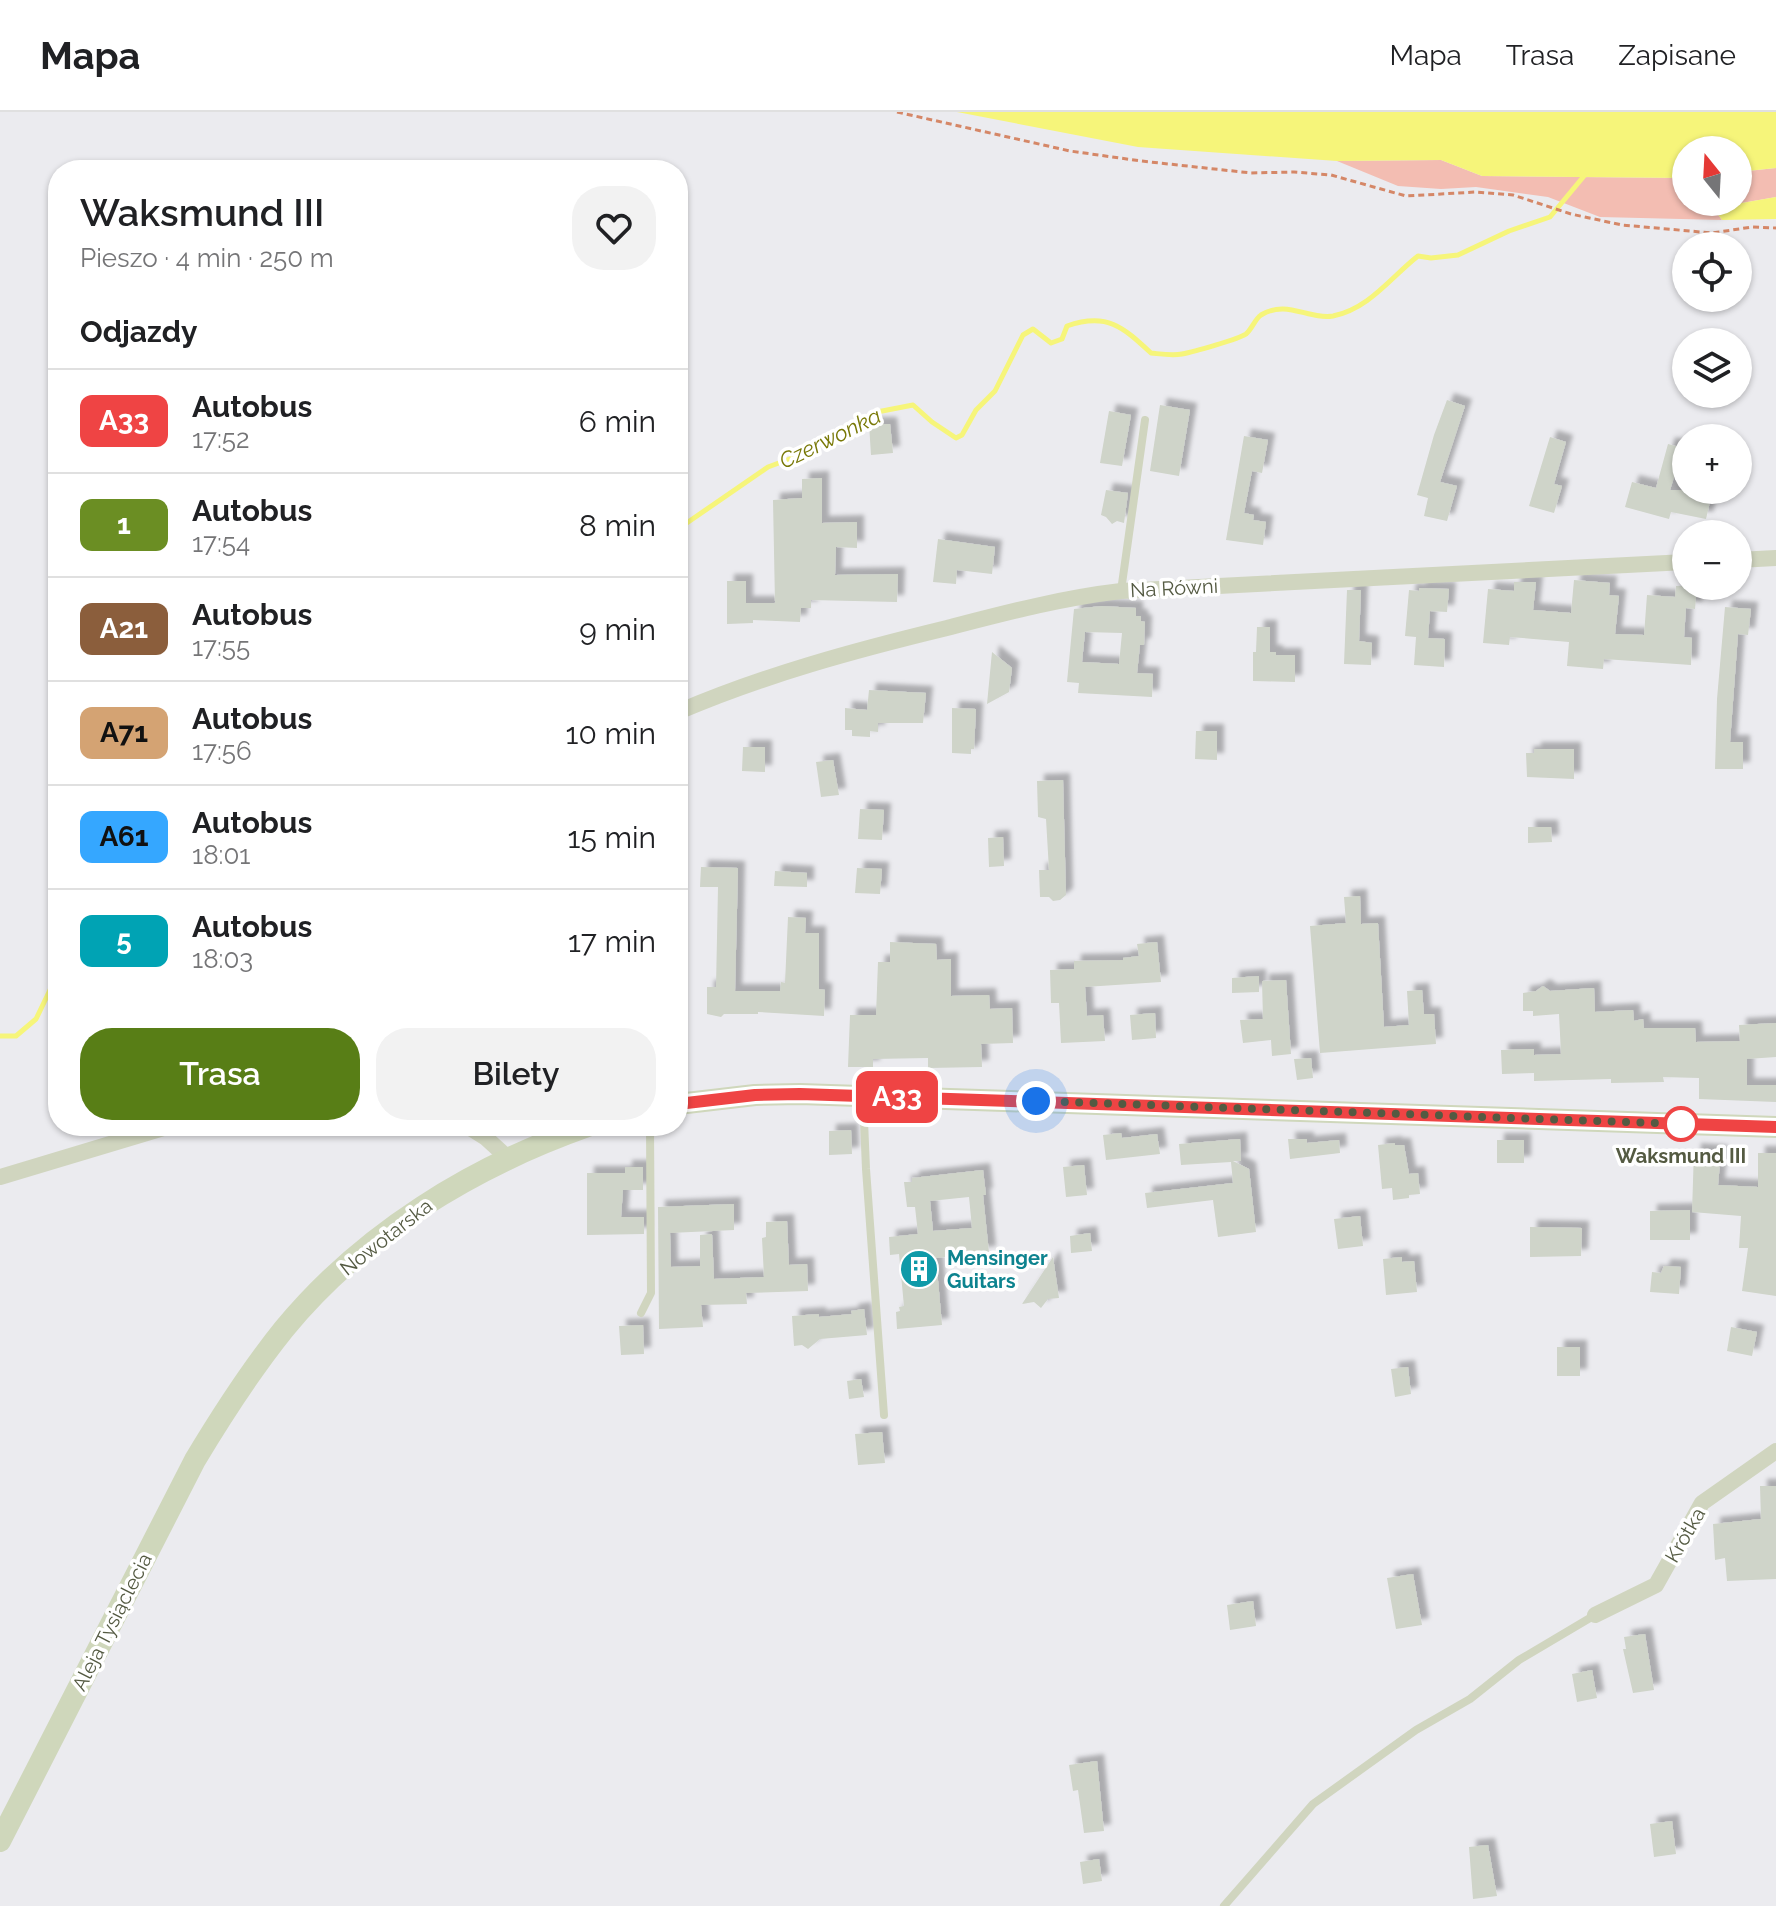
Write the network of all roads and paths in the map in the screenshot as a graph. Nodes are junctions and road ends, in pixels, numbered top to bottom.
1 (897, 112) edge
2 (1776, 228) edge
3 (1145, 420) dead end
4 (1776, 558) edge
5 (1752, 559) edge
6 (1672, 563) edge
7 (1121, 591) junction
8 (688, 708) edge
9 (863, 1096) junction
10 (688, 1103) edge
11 (1776, 1127) edge
12 (137, 1136) edge
13 (483, 1136) edge
14 (563, 1136) edge
15 (650, 1136) edge
16 (508, 1158) junction
17 (0, 1177) edge
18 (641, 1313) dead end
19 (228, 1405) joint
20 (884, 1415) dead end
21 (1776, 1451) edge
22 (1595, 1615) joint
23 (0, 1841) edge
24 (1224, 1906) edge

1 - 2 path
3 - 7 lane
4 - 5 street
6 - 7 street, Na Równi
7 - 8 street, Na Równi
9 - 10 street
9 - 11 street
9 - 20 lane
12 - 17 street
13 - 16 street
14 - 16 street, Nowotarska
15 - 18 lane
16 - 19 street, Nowotarska
19 - 23 street, Aleja Tysiąclecia
21 - 22 street, Krótka
22 - 24 lane

